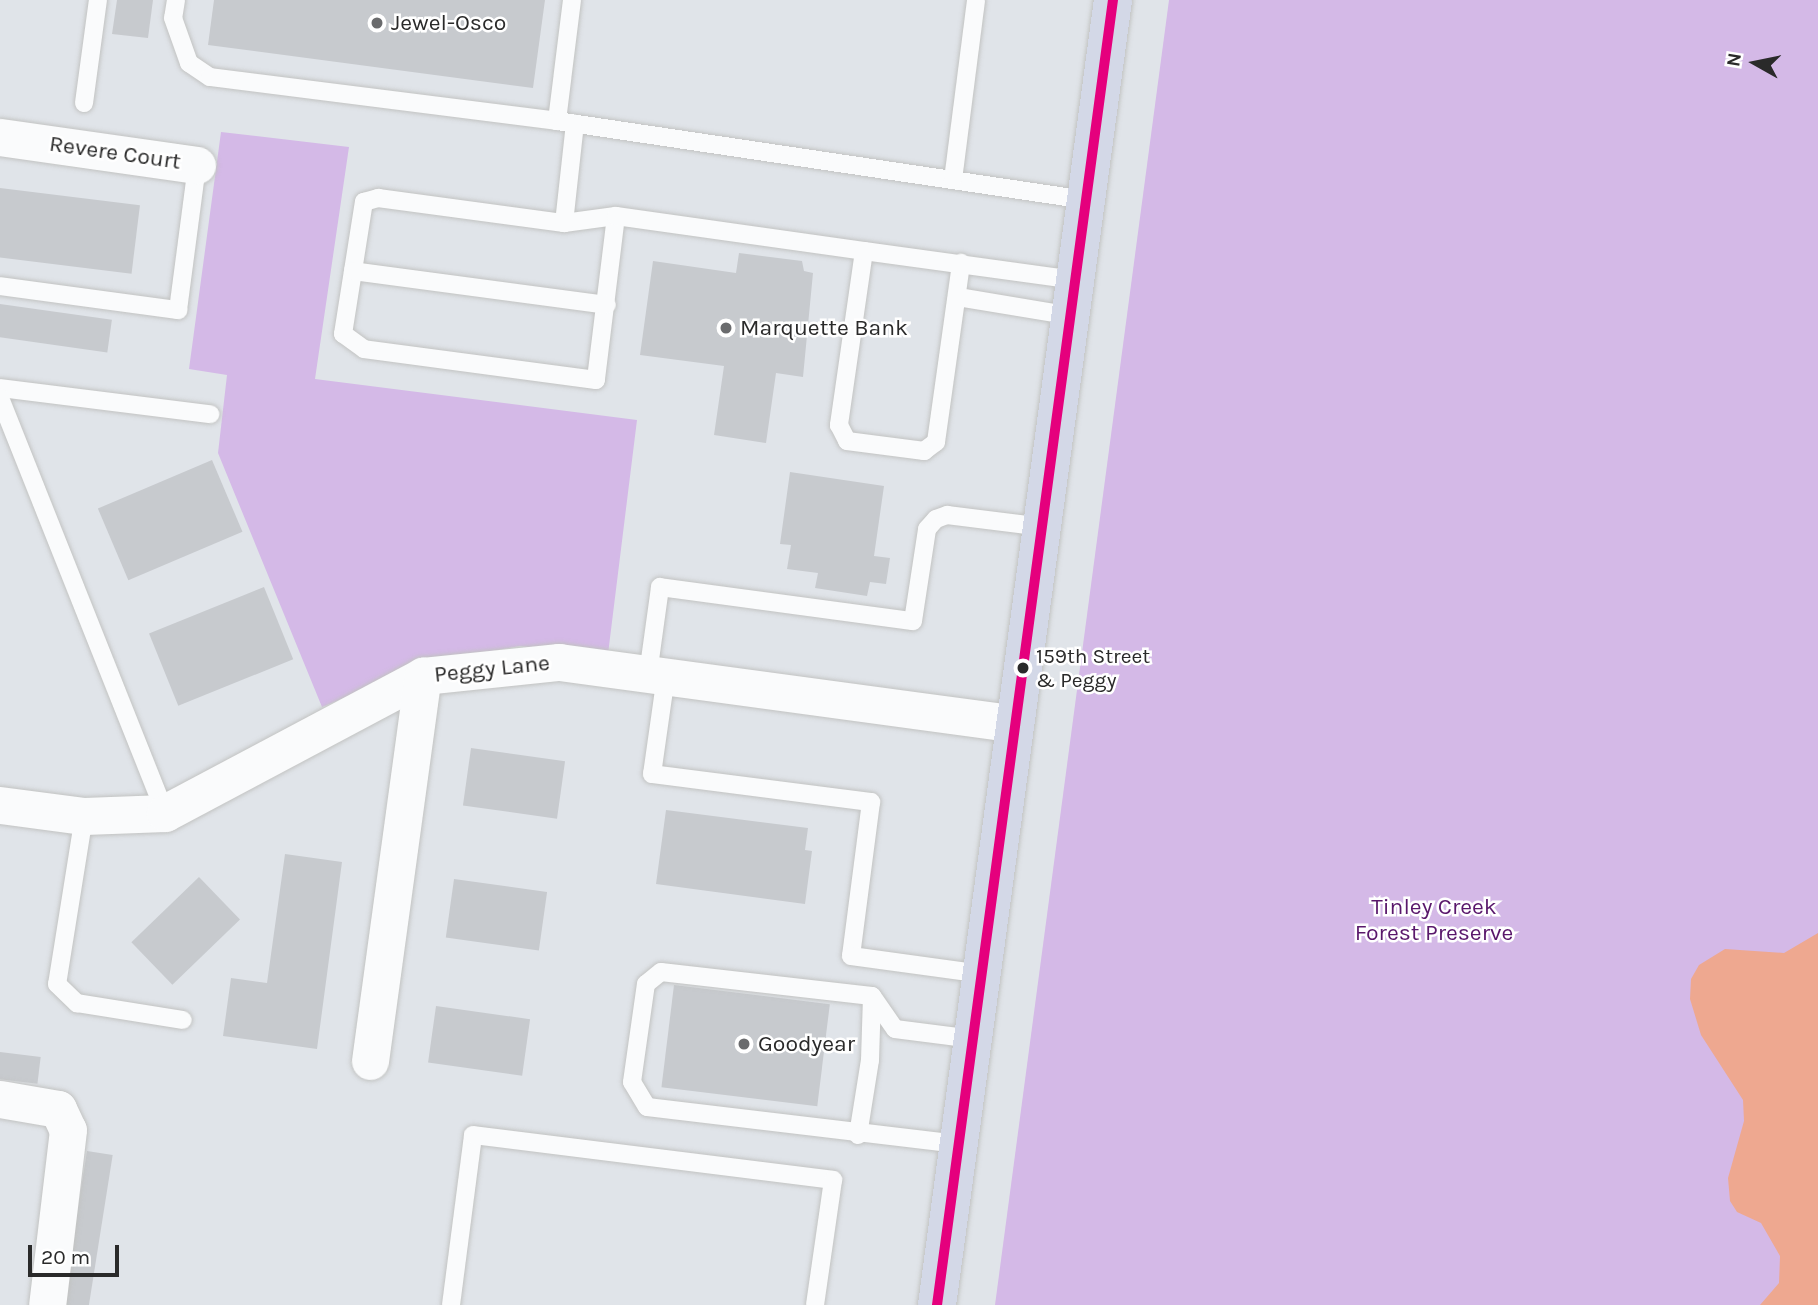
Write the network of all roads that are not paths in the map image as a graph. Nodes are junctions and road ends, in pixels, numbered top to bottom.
1 (98, 0) edge
2 (176, 0) edge
3 (572, 0) edge
4 (976, 0) edge
5 (1113, 0) edge
6 (84, 103) dead end
7 (566, 123) junction
8 (0, 136) edge
9 (198, 165) joint
10 (953, 180) junction
11 (1086, 200) junction
12 (616, 216) junction
13 (564, 223) junction
14 (864, 251) junction
15 (961, 263) junction
16 (353, 271) junction
17 (0, 286) edge
18 (958, 297) junction
19 (1073, 298) junction
20 (607, 305) junction
21 (0, 388) edge
22 (0, 398) edge
23 (210, 414) dead end
24 (1043, 527) junction
25 (657, 675) junction
26 (424, 676) junction
27 (1015, 724) junction
28 (0, 805) edge
29 (165, 813) junction
30 (84, 816) junction
31 (982, 974) junction
32 (872, 996) junction
33 (183, 1020) dead end
34 (973, 1038) junction
35 (370, 1061) dead end
36 (0, 1099) edge
37 (858, 1135) junction
38 (958, 1144) junction
39 (47, 1305) edge
40 (451, 1305) edge
41 (815, 1305) edge
42 (937, 1305) edge

1 - 6 lane
2 - 7 lane
3 - 7 lane
4 - 10 lane
5 - 11 main road
7 - 10 lane
7 - 13 lane
8 - 9 street, Revere Court
9 - 17 lane, Revere Court
10 - 11 lane
11 - 19 main road
12 - 13 lane
12 - 14 lane
12 - 20 lane
13 - 16 lane
14 - 15 lane
14 - 18 lane
15 - 18 lane
15 - 19 lane
16 - 20 lane
16 - 20 lane
18 - 19 lane
19 - 24 main road
21 - 23 lane
22 - 29 lane
24 - 25 lane
24 - 27 main road
25 - 26 street, Peggy Lane
25 - 27 street, Peggy Lane
25 - 31 lane
26 - 29 street, Peggy Lane
26 - 35 street
27 - 31 main road
28 - 30 street, Peggy Lane
29 - 30 street, Peggy Lane
30 - 33 lane
31 - 34 main road
32 - 34 lane
32 - 37 lane
32 - 37 lane
34 - 38 main road
36 - 39 street
37 - 38 lane
38 - 42 main road
40 - 41 lane

